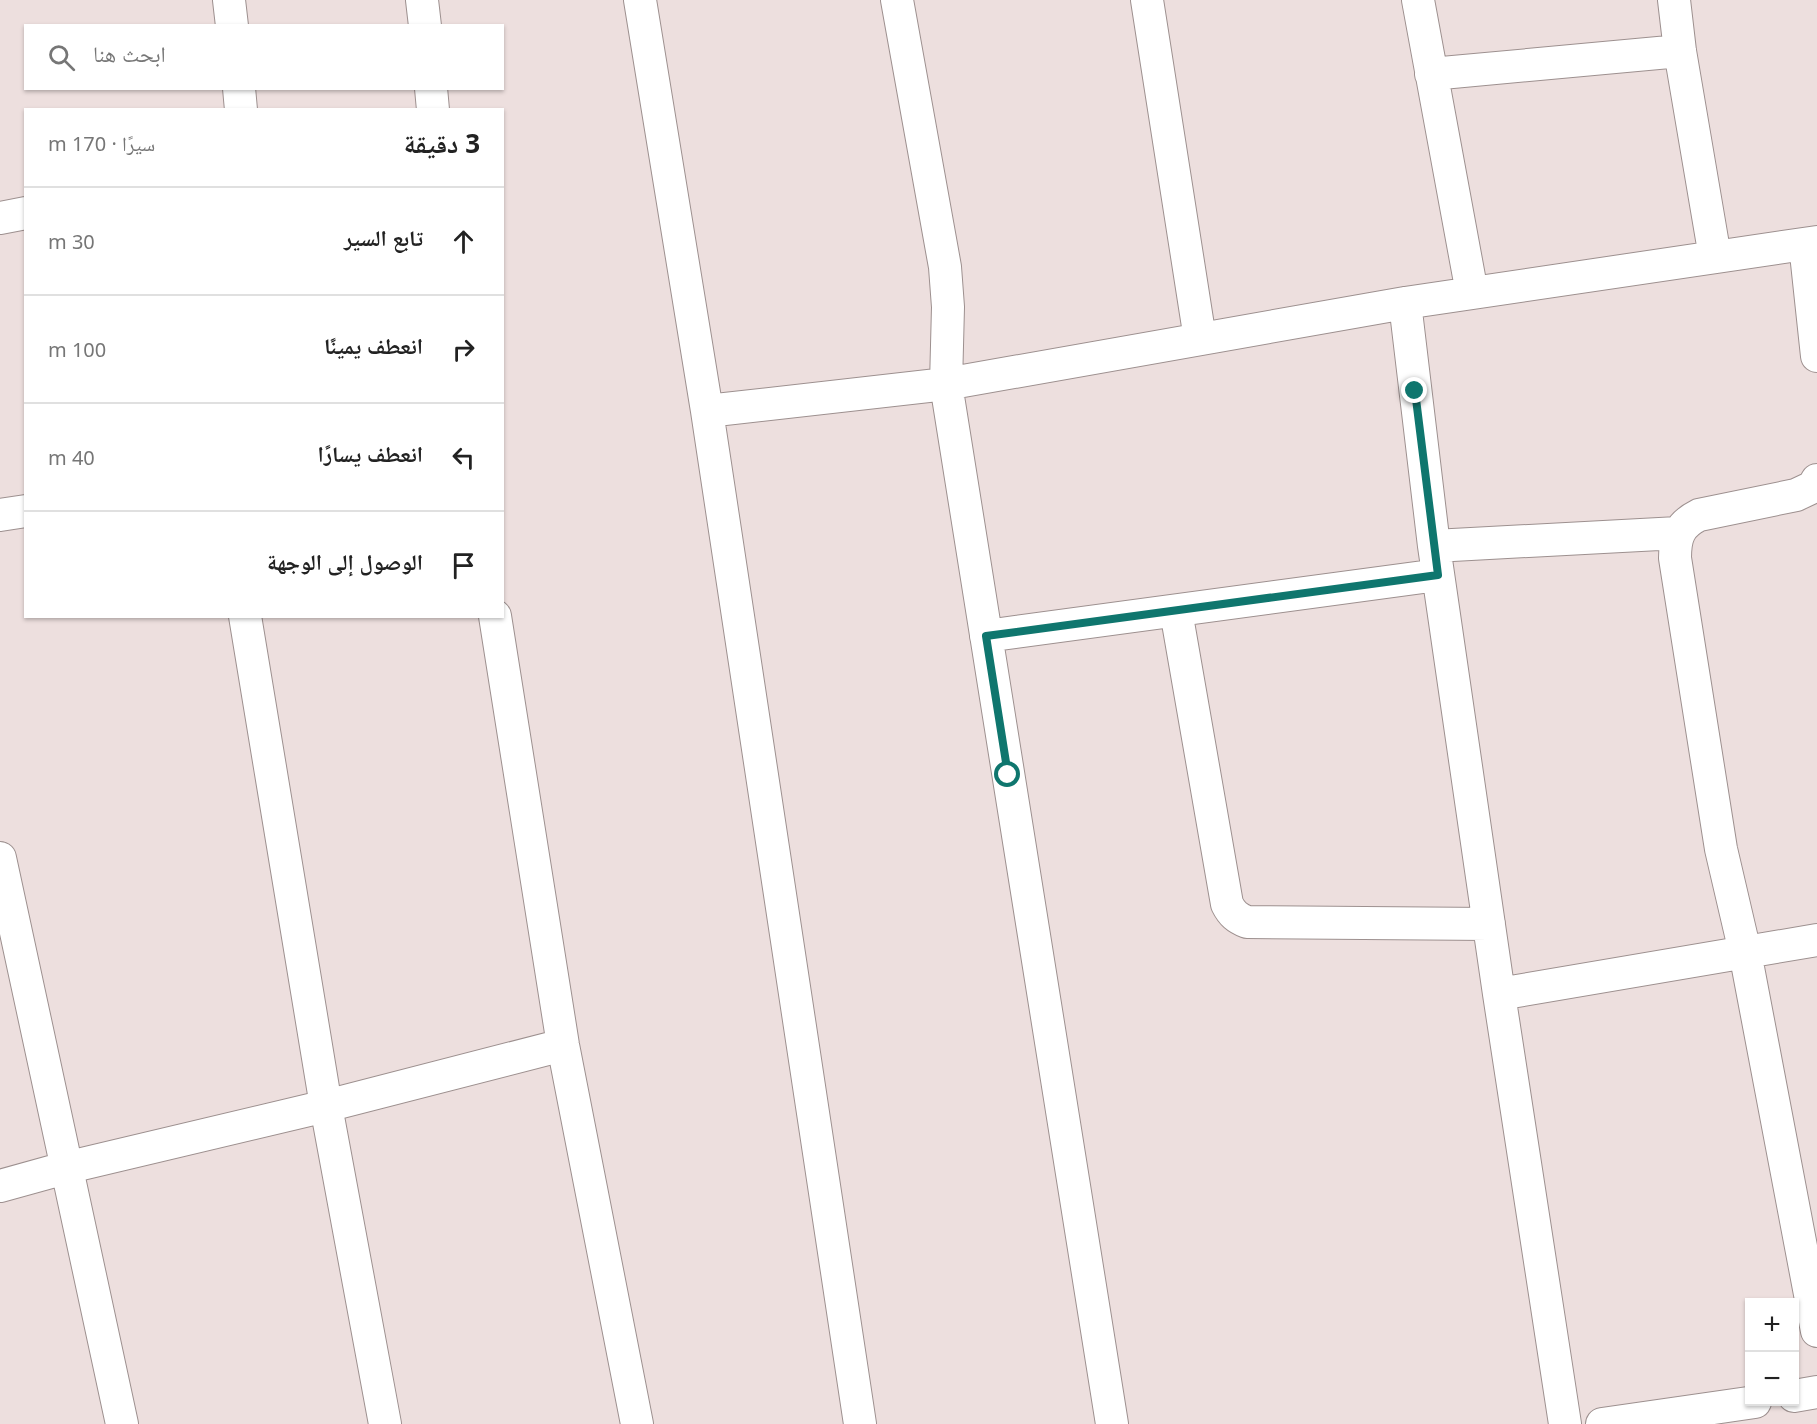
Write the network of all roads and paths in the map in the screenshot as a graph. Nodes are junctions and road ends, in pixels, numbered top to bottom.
1 (229, 0) edge
2 (422, 0) edge
3 (640, 0) edge
4 (897, 0) edge
5 (1148, 0) edge
6 (1418, 0) edge
7 (1674, 0) edge
8 (232, 24) edge
9 (424, 24) edge
10 (1680, 51) junction
11 (1431, 74) junction
12 (238, 90) edge
13 (431, 90) edge
14 (241, 108) edge
15 (433, 108) edge
16 (24, 213) edge
17 (0, 218) edge
18 (1811, 243) edge
19 (1715, 257) junction
20 (1472, 293) junction
21 (1405, 303) junction
22 (1200, 339) junction
23 (1817, 356) edge
24 (946, 384) junction
25 (707, 411) junction
26 (1817, 480) edge
27 (24, 511) edge
28 (0, 515) edge
29 (1678, 533) junction
30 (1436, 561) junction
31 (1176, 611) junction
32 (245, 618) edge
33 (495, 618) edge
34 (986, 636) junction
35 (0, 858) edge
36 (1489, 924) junction
37 (1817, 940) edge
38 (1745, 952) junction
39 (1499, 994) junction
40 (563, 1046) junction
41 (326, 1106) junction
42 (65, 1168) junction
43 (0, 1186) edge
44 (1817, 1331) edge
45 (1817, 1392) edge
46 (1799, 1395) edge
47 (1745, 1403) edge
48 (122, 1424) edge
49 (385, 1424) edge
50 (637, 1424) edge
51 (860, 1424) edge
52 (1112, 1424) edge
53 (1565, 1424) edge
54 (1602, 1424) edge

1 - 8 street
2 - 9 street
3 - 25 street
4 - 24 street
5 - 22 street
6 - 11 street
7 - 10 street
10 - 11 street
10 - 19 street
11 - 20 street
12 - 14 street
13 - 15 street
16 - 17 street
18 - 19 street
18 - 23 street
19 - 20 street
20 - 21 street
21 - 22 street
21 - 30 street
22 - 24 street
24 - 25 street
24 - 34 street
25 - 51 street
26 - 29 street
27 - 28 street
29 - 30 street
29 - 38 street
30 - 31 street
30 - 36 street
31 - 34 street
31 - 36 street
32 - 41 street
33 - 40 street
34 - 52 street
35 - 42 street
36 - 39 street
37 - 38 street
38 - 39 street
38 - 44 street
39 - 53 street
40 - 41 street
40 - 50 street
41 - 42 street
41 - 49 street
42 - 43 street
42 - 48 street
45 - 46 street
47 - 54 street

